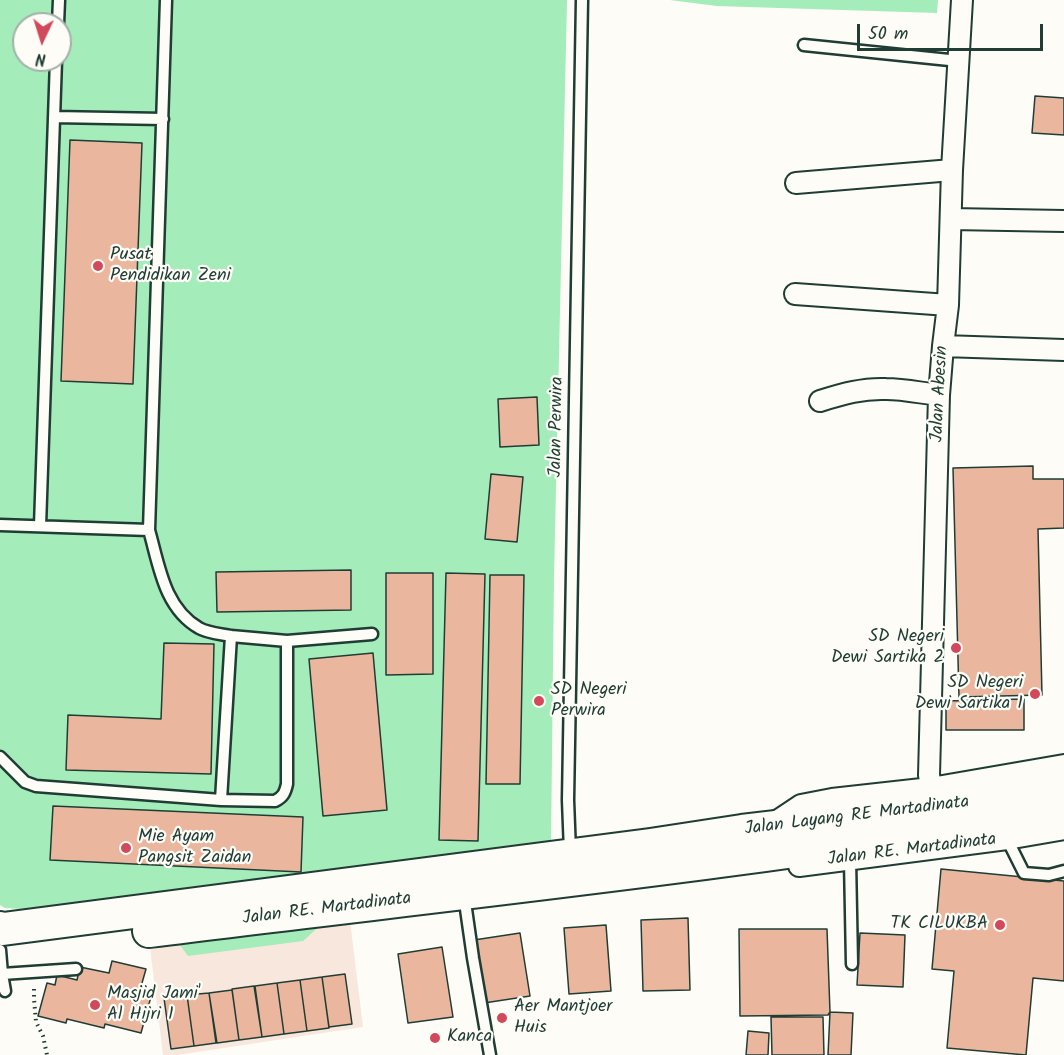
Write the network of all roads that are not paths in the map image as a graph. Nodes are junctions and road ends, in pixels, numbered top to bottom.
1 (166, 0) edge
2 (582, 0) edge
3 (962, 0) edge
4 (804, 45) dead end
5 (958, 61) junction
6 (56, 72) edge
7 (54, 117) junction
8 (163, 119) junction
9 (952, 170) junction
10 (796, 183) dead end
11 (951, 219) junction
12 (1064, 221) edge
13 (795, 294) dead end
14 (948, 305) junction
15 (943, 346) junction
16 (1064, 350) edge
17 (939, 395) junction
18 (820, 401) dead end
19 (0, 525) edge
20 (40, 526) junction
21 (149, 530) junction
22 (372, 634) dead end
23 (231, 636) junction
24 (287, 641) junction
25 (0, 757) edge
26 (1064, 765) edge
27 (1064, 786) edge
28 (931, 788) junction
29 (221, 800) junction
30 (1064, 810) edge
31 (966, 815) junction
32 (1064, 829) edge
33 (1007, 839) junction
34 (765, 841) junction
35 (652, 858) joint
36 (850, 860) junction
37 (571, 868) junction
38 (1064, 872) edge
39 (462, 881) junction
40 (0, 928) edge
41 (1, 958) edge
42 (852, 964) dead end
43 (76, 969) dead end
44 (4, 991) dead end
45 (490, 1055) edge

1 - 8 lane
2 - 37 lane, Jalan Perwira
3 - 5 street, Jalan Abesin
4 - 5 lane
5 - 9 street, Jalan Abesin
6 - 7 lane
7 - 8 lane
7 - 20 lane
8 - 21 lane
9 - 10 street
9 - 11 street, Jalan Abesin
11 - 12 street
11 - 14 street, Jalan Abesin
13 - 14 street
14 - 15 street, Jalan Abesin
15 - 16 street
15 - 17 street, Jalan Abesin
17 - 18 street
17 - 28 street, Jalan Abesin
19 - 20 lane
20 - 21 lane
21 - 23 lane
22 - 24 lane
23 - 24 lane
23 - 29 lane
24 - 29 lane
25 - 29 lane
26 - 28 street
27 - 31 main road, Jalan Layang RE Martadinata
28 - 34 street
30 - 31 main road, Jalan Layang RE Martadinata
31 - 34 main road, Jalan Layang RE Martadinata
32 - 33 street, Jalan RE. Martadinata
33 - 36 street, Jalan RE. Martadinata
33 - 38 lane
34 - 35 main road, Jalan Layang RE Martadinata
34 - 36 street, Jalan RE. Martadinata
35 - 37 main road, Jalan RE. Martadinata
36 - 42 lane
37 - 39 main road, Jalan RE. Martadinata
39 - 40 main road, Jalan RE. Martadinata
39 - 41 main road, Jalan RE. Martadinata
39 - 45 lane
41 - 43 lane
41 - 44 lane

